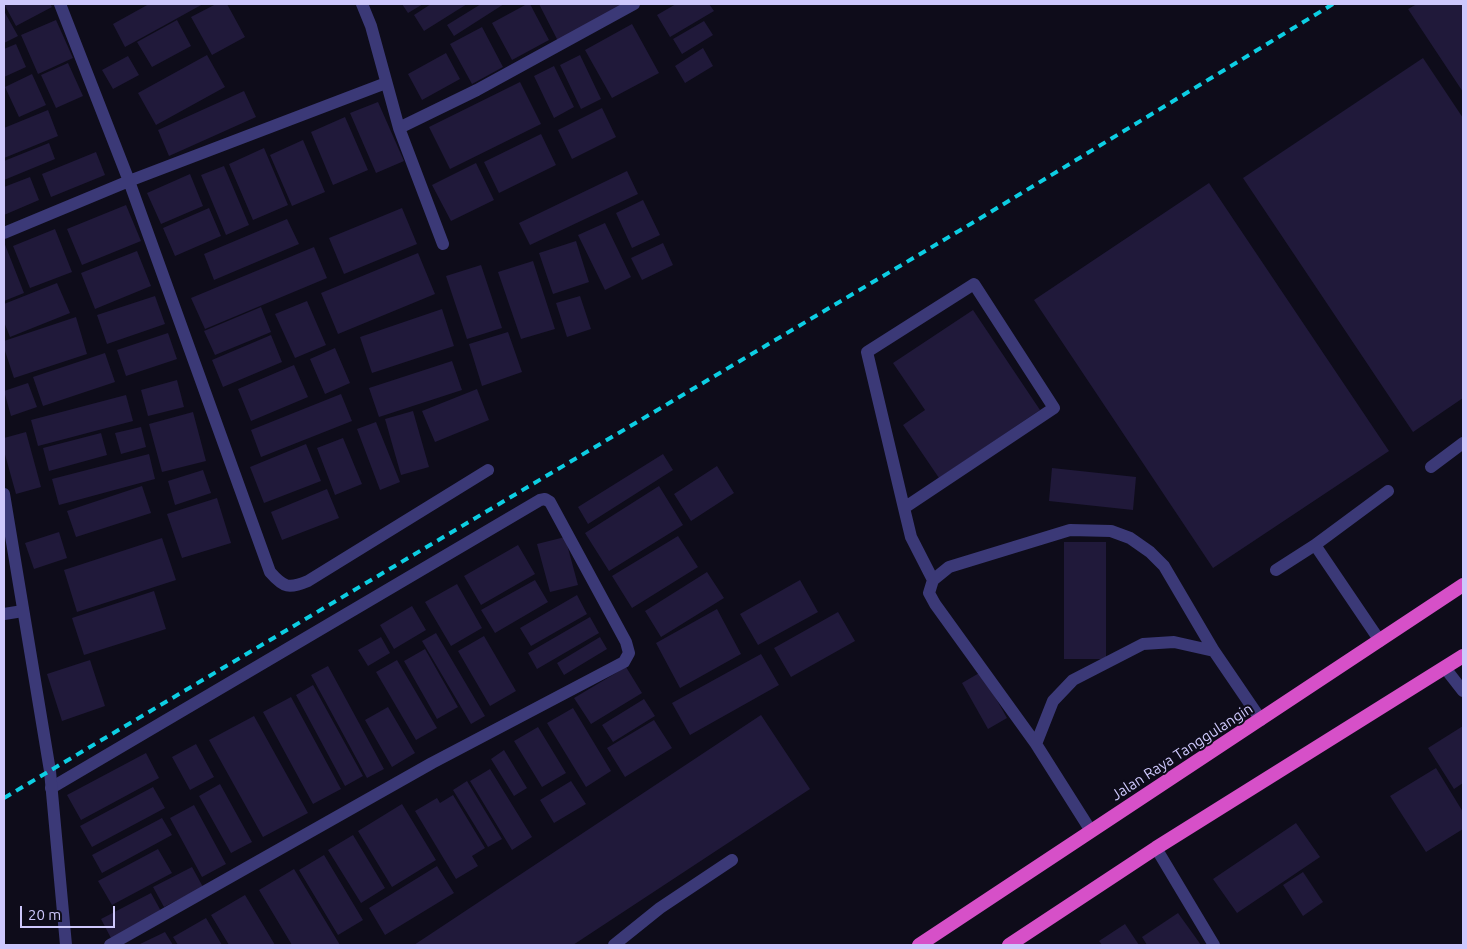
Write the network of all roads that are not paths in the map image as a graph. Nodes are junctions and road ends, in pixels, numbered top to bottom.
1 (60, 4) edge
2 (362, 4) edge
3 (634, 4) edge
4 (386, 82) junction
5 (399, 128) junction
6 (129, 181) junction
7 (4, 232) edge
8 (443, 244) dead end
9 (1463, 443) edge
10 (1431, 467) dead end
11 (488, 470) dead end
12 (1388, 491) dead end
13 (4, 494) edge
14 (904, 508) junction
15 (1315, 544) junction
16 (1276, 570) dead end
17 (933, 580) junction
18 (1463, 585) edge
19 (23, 611) junction
20 (4, 614) edge
21 (1380, 640) junction
22 (1214, 651) junction
23 (1463, 656) edge
24 (1445, 668) junction
25 (1463, 691) edge
26 (1261, 720) junction
27 (1036, 744) junction
28 (51, 788) junction
29 (1091, 831) junction
30 (1156, 848) junction
31 (732, 860) dead end
32 (66, 945) edge
33 (110, 945) edge
34 (614, 945) edge
35 (919, 945) edge
36 (1009, 945) edge
37 (1214, 945) edge

1 - 6 street
2 - 4 street
3 - 5 street
4 - 5 street
4 - 6 street
5 - 8 street
6 - 7 street
6 - 11 street
9 - 10 street
12 - 15 street
13 - 19 street
14 - 14 street
14 - 17 street
15 - 16 street
15 - 21 street
17 - 22 street
17 - 27 street
18 - 21 highway, Jalan Raya Tanggulangin
19 - 20 street
19 - 28 street
21 - 26 highway, Jalan Raya Tanggulangin
22 - 26 street
22 - 27 street
23 - 24 highway
24 - 25 street
24 - 30 highway
26 - 29 highway, Jalan Raya Tanggulangin
27 - 29 street
28 - 32 street
28 - 33 street
29 - 35 highway, Jalan Raya Tanggulangin
30 - 36 highway
30 - 37 street
31 - 34 street

